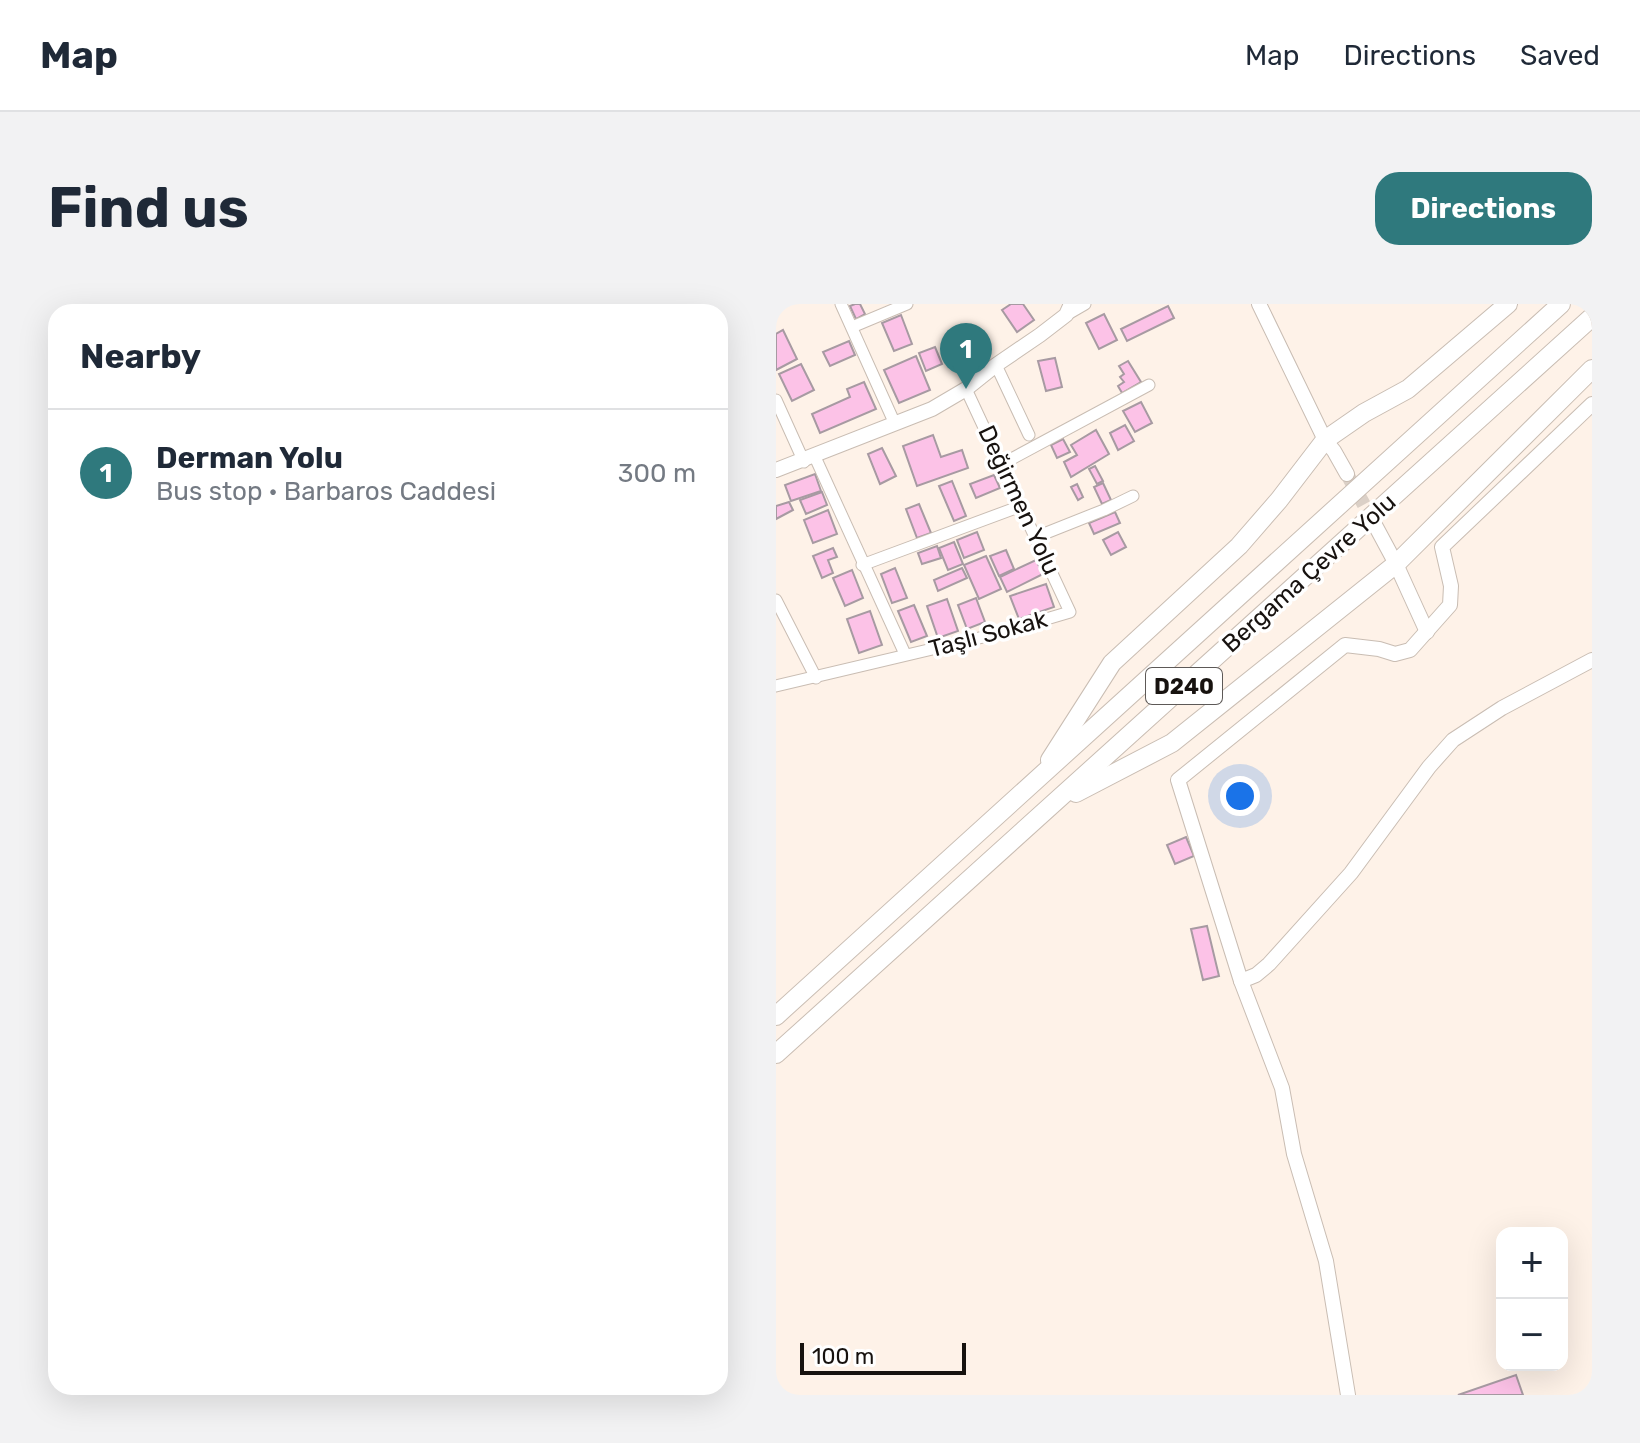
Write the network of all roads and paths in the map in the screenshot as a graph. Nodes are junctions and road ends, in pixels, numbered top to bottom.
1 (841, 304) edge
2 (907, 304) edge
3 (1085, 304) edge
4 (1259, 304) edge
5 (1508, 304) edge
6 (1561, 304) edge
7 (1069, 310) edge
8 (1592, 317) edge
9 (852, 327) junction
10 (996, 365) junction
11 (1592, 369) edge
12 (1149, 385) dead end
13 (966, 389) junction
14 (776, 400) edge
15 (1592, 404) edge
16 (895, 424) junction
17 (1029, 435) dead end
18 (1325, 440) junction
19 (809, 459) junction
20 (1002, 464) junction
21 (776, 470) edge
22 (1347, 474) tunnel mouth
23 (1133, 496) dead end
24 (1021, 506) junction
25 (1375, 525) tunnel mouth
26 (1036, 537) junction
27 (1396, 564) junction
28 (862, 565) junction
29 (776, 600) edge
30 (1070, 612) joint
31 (1427, 632) junction
32 (905, 654) junction
33 (1592, 660) edge
34 (816, 678) junction
35 (776, 686) edge
36 (1036, 781) junction
37 (1052, 805) junction
38 (1241, 981) junction
39 (776, 1016) edge
40 (776, 1054) edge
41 (1348, 1395) edge

1 - 9 street
2 - 9 street
3 - 7 street
4 - 18 street
5 - 18 highway
6 - 36 highway, Bergama Çevre Yolu / D240
7 - 10 street
8 - 37 highway, Bergama Çevre Yolu / D240
9 - 16 street
10 - 13 street
10 - 17 street
11 - 27 highway
12 - 20 street
13 - 16 street
13 - 20 street, Değirmen Yolu
14 - 19 street
15 - 31 street
16 - 19 street
18 - 22 street
18 - 36 highway
19 - 21 street
19 - 28 street
20 - 24 street, Değirmen Yolu
23 - 26 street
24 - 26 street, Değirmen Yolu
24 - 28 street
25 - 27 street
26 - 30 street, Değirmen Yolu
27 - 31 street
27 - 37 highway
28 - 32 street
29 - 34 street
30 - 32 street, Taşlı Sokak
31 - 38 street
32 - 34 street, Taşlı Sokak
33 - 38 street
34 - 35 street, Taşlı Sokak
36 - 39 highway, Bergama Çevre Yolu / D240
37 - 40 highway, Bergama Çevre Yolu / D240
38 - 41 street

